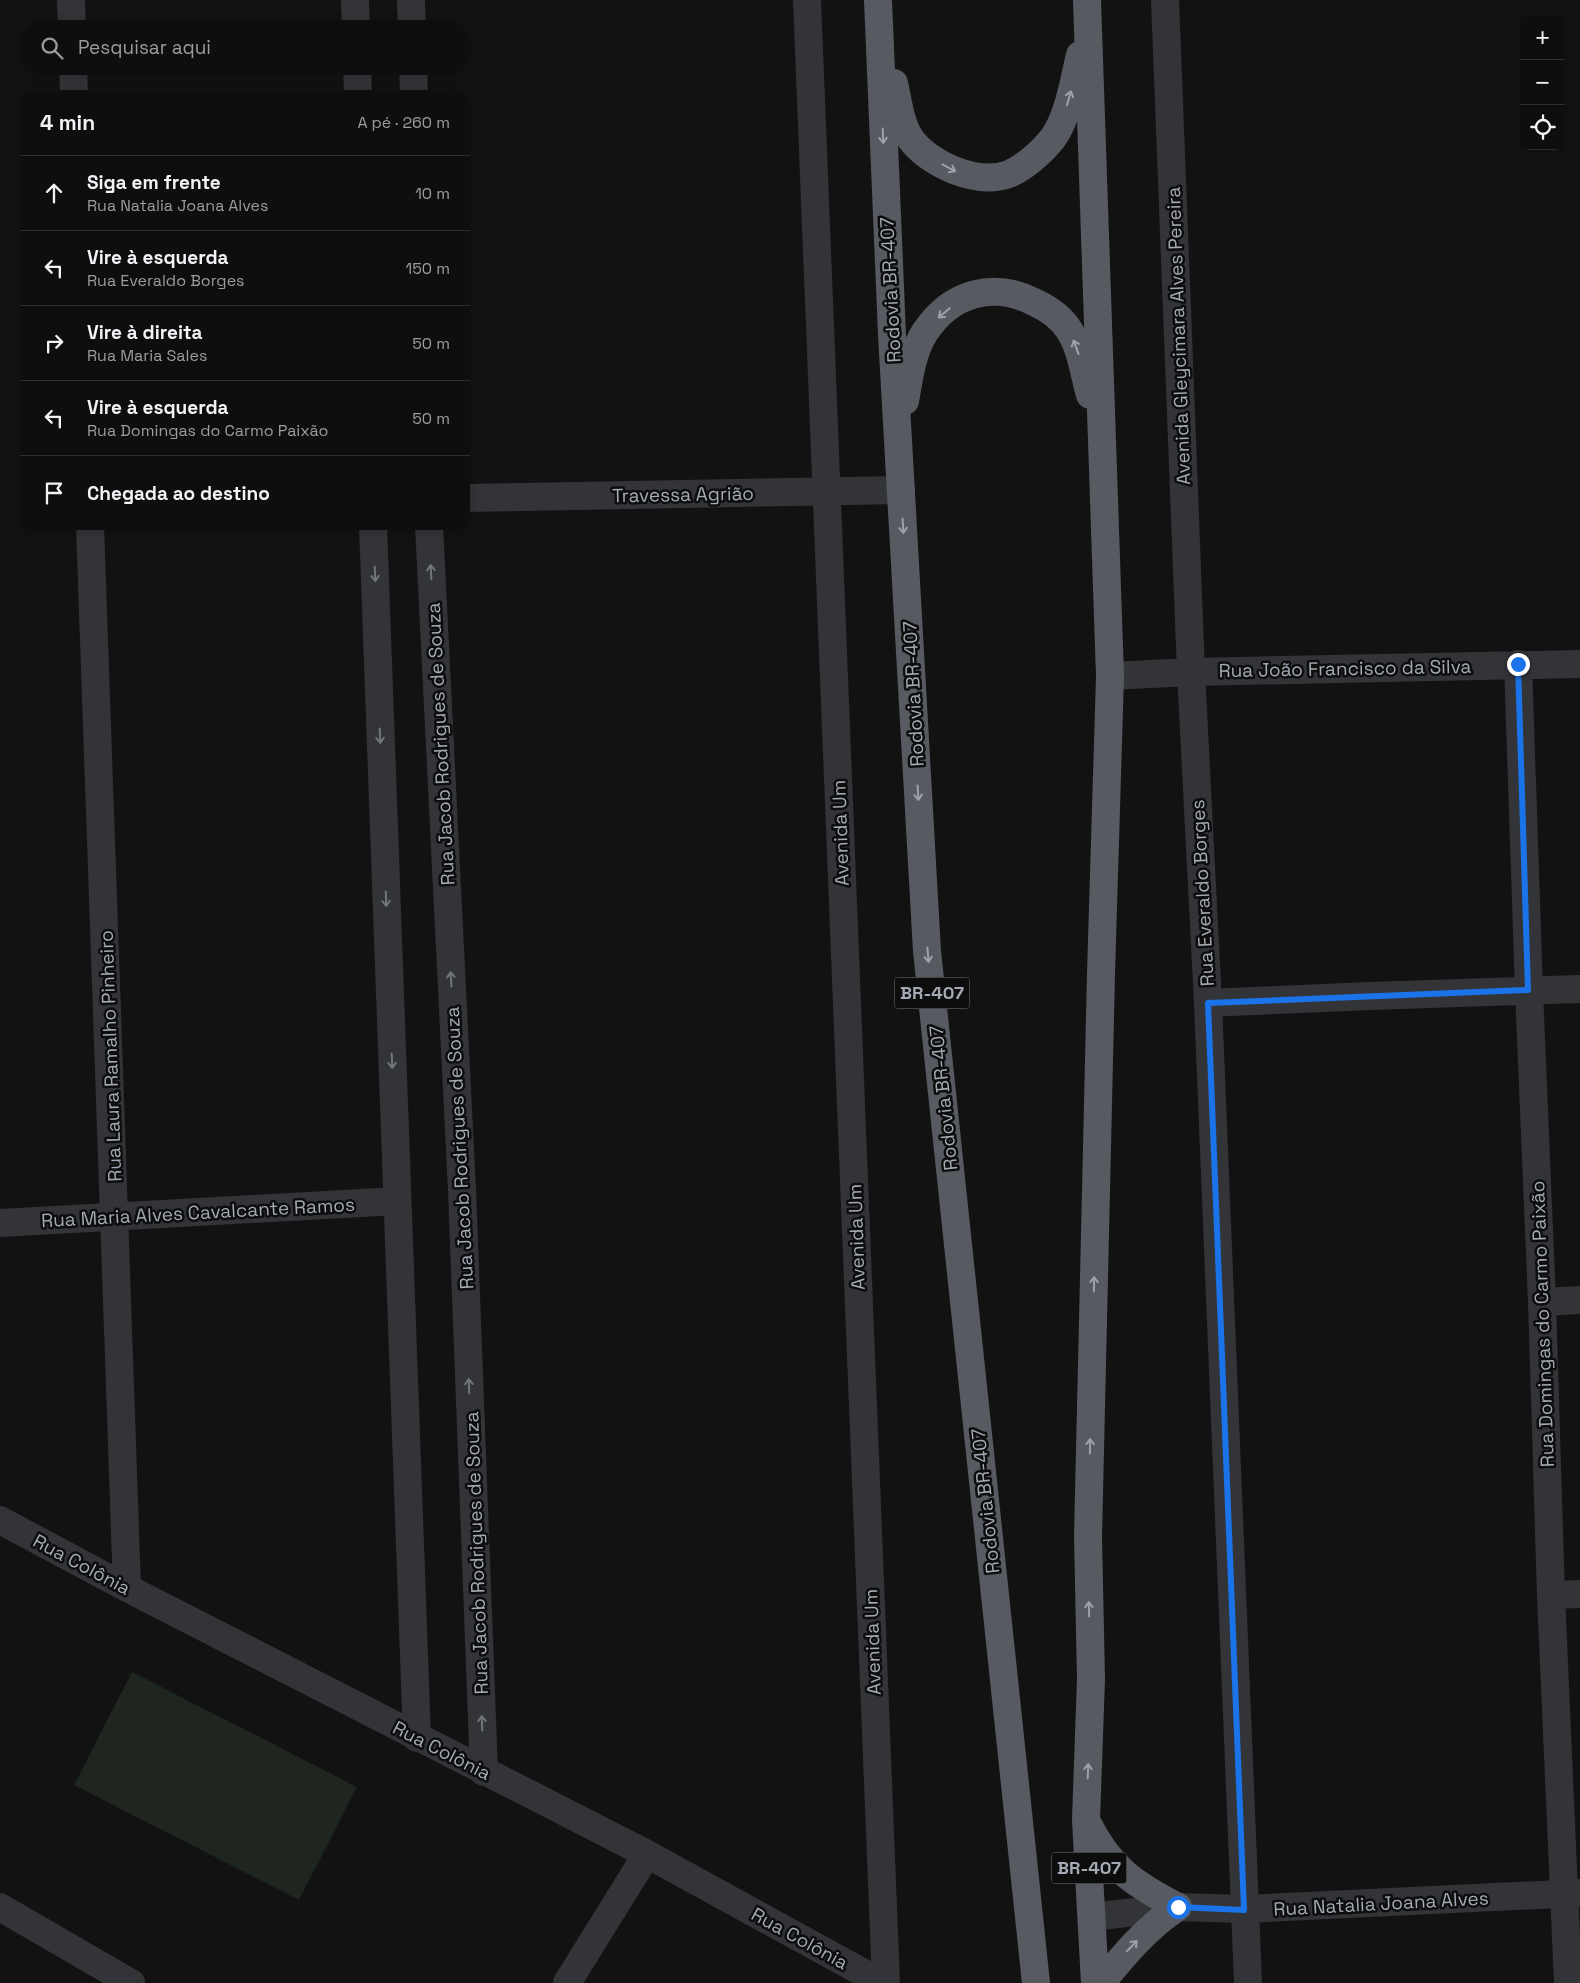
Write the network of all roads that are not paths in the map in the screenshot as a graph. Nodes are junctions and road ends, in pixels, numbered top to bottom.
1 (71, 0) edge
2 (354, 0) edge
3 (411, 0) edge
4 (807, 0) edge
5 (1165, 0) edge
6 (878, 10) edge
7 (1088, 13) edge
8 (72, 20) edge
9 (355, 20) edge
10 (412, 20) edge
11 (73, 75) edge
12 (357, 75) edge
13 (413, 75) edge
14 (74, 90) edge
15 (358, 90) edge
16 (414, 90) edge
17 (898, 440) junction
18 (1102, 445) junction
19 (901, 490) junction
20 (826, 492) junction
21 (470, 498) edge
22 (90, 530) edge
23 (373, 530) edge
24 (429, 530) edge
25 (1518, 664) junction
26 (1580, 664) edge
27 (1191, 672) junction
28 (1110, 676) junction
29 (1580, 989) edge
30 (1528, 990) junction
31 (1208, 1003) junction
32 (396, 1201) junction
33 (116, 1217) junction
34 (0, 1223) edge
35 (1580, 1300) edge
36 (1542, 1302) junction
37 (0, 1520) edge
38 (127, 1588) junction
39 (1580, 1594) edge
40 (1551, 1595) junction
41 (417, 1738) junction
42 (484, 1772) junction
43 (1086, 1820) junction
44 (647, 1854) junction
45 (1573, 1894) edge
46 (0, 1907) edge
47 (1178, 1907) junction
48 (1244, 1910) junction
49 (1092, 1917) junction
50 (131, 1983) edge
51 (567, 1983) edge
52 (882, 1983) edge
53 (886, 1983) edge
54 (1036, 1983) edge
55 (1095, 1983) edge
56 (1100, 1983) edge
57 (1248, 1983) edge
58 (1568, 1983) edge

1 - 8 street
2 - 9 street
3 - 10 street
4 - 20 street, Avenida Um
5 - 27 street, Avenida Gleycimara Alves Pereira
6 -> 7 highway
6 -> 17 highway, Rodovia BR-407 / BR-407
7 - 18 highway, BR-407
11 - 14 street
12 - 15 street
13 - 16 street
18 -> 17 highway
17 - 19 highway, Rodovia BR-407 / BR-407
18 - 28 highway, BR-407
19 - 20 street, Travessa Agrião
19 -> 54 highway, Rodovia BR-407 / BR-407
20 - 21 street, Travessa Agrião
20 - 53 street, Avenida Um
22 - 33 street, Rua Laura Ramalho Pinheiro
23 -> 32 street
42 -> 24 street, Rua Jacob Rodrigues de Souza
25 - 26 street, Rua João Francisco da Silva
25 - 27 street, Rua João Francisco da Silva
25 - 30 street, Rua Domingas do Carmo Paixão
27 - 28 street, Rua João Francisco da Silva
27 - 31 street, Rua Everaldo Borges
43 -> 28 highway, BR-407
29 - 30 street
30 - 31 street
30 - 36 street, Rua Domingas do Carmo Paixão
31 - 48 street, Rua Everaldo Borges
32 - 33 street, Rua Maria Alves Cavalcante Ramos
32 - 41 street
33 - 34 street, Rua Maria Alves Cavalcante Ramos
33 - 38 street, Rua Laura Ramalho Pinheiro
35 - 36 street
36 - 40 street, Rua Domingas do Carmo Paixão
37 - 38 street, Rua Colônia
38 - 41 street, Rua Colônia
39 - 40 street
40 - 45 street, Rua Domingas do Carmo Paixão
41 - 42 street, Rua Colônia
42 - 44 street, Rua Colônia
43 - 47 highway
43 - 49 highway, BR-407
44 - 51 street
44 - 52 street, Rua Colônia
45 - 48 street, Rua Natalia Joana Alves
45 - 58 street, Rua Domingas do Carmo Paixão
46 - 50 street
47 - 48 street, Rua Natalia Joana Alves
47 - 49 street, Rua Natalia Joana Alves
56 -> 47 highway
48 - 57 street, Rua Everaldo Borges
49 - 55 highway, BR-407

